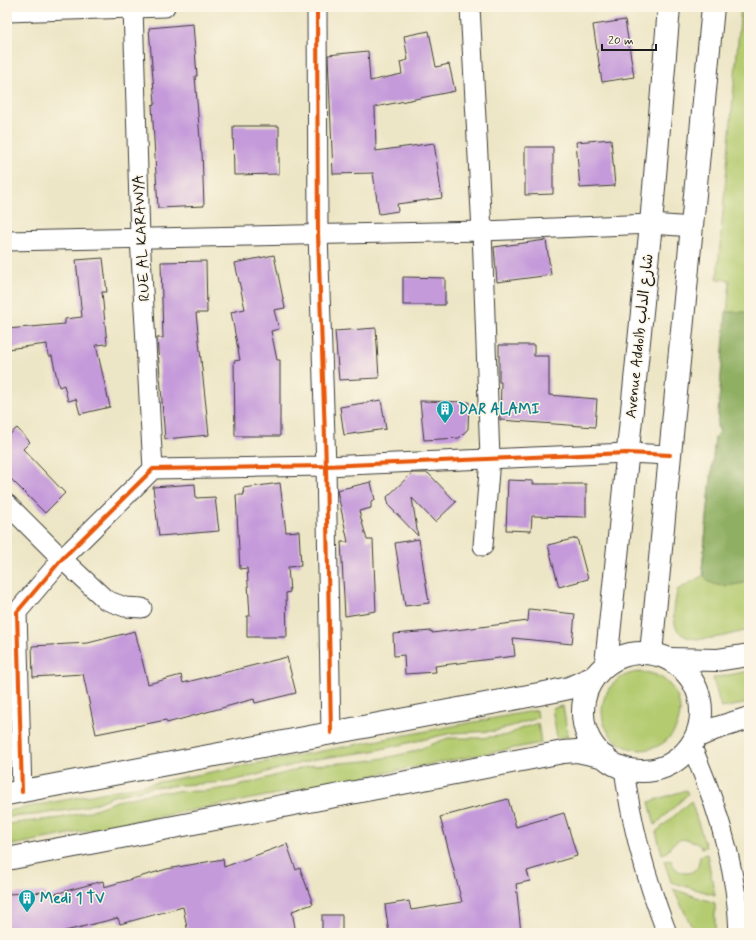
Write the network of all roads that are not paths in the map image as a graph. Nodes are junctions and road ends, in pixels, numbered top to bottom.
1 (165, 7) edge
2 (317, 7) edge
3 (470, 7) edge
4 (670, 7) edge
5 (713, 7) edge
6 (133, 8) edge
7 (7, 12) edge
8 (651, 224) junction
9 (693, 228) junction
10 (482, 231) junction
11 (318, 234) junction
12 (140, 237) junction
13 (7, 241) edge
14 (627, 453) junction
15 (670, 456) junction
16 (490, 459) junction
17 (326, 466) junction
18 (153, 469) junction
19 (7, 504) edge
20 (483, 546) dead end
21 (62, 560) junction
22 (142, 608) dead end
23 (12, 613) edge
24 (749, 655) edge
25 (660, 656) junction
26 (600, 670) junction
27 (749, 718) edge
28 (331, 733) junction
29 (693, 741) junction
30 (605, 756) junction
31 (624, 768) junction
32 (14, 793) edge
33 (7, 859) edge
34 (667, 933) edge
35 (739, 933) edge

1 - 6 street
2 - 11 street
3 - 10 street
4 - 8 main road, Avenue Addolb شارع الدلب
5 - 9 main road
6 - 7 street
6 - 12 street, RUE AL KARAWYA
8 - 9 street
8 - 10 street
8 - 14 main road, Avenue Addolb شارع الدلب
9 - 15 main road
10 - 11 street
10 - 16 street
11 - 12 street
11 - 17 street
12 - 13 street
12 - 18 street, RUE AL KARAWYA
14 - 15 street
14 - 16 street
14 - 26 main road, Avenue Addolb شارع الدلب
15 - 25 main road
16 - 17 street
16 - 20 street
17 - 18 street
17 - 28 street
18 - 21 street
19 - 21 street
21 - 22 street
21 - 23 street
23 - 32 street
24 - 25 main road
25 - 26 main road
25 - 29 main road
26 - 28 main road
26 - 30 main road
27 - 29 main road
28 - 32 main road
29 - 31 main road
29 - 35 street
30 - 31 main road
30 - 33 main road
31 - 34 street

